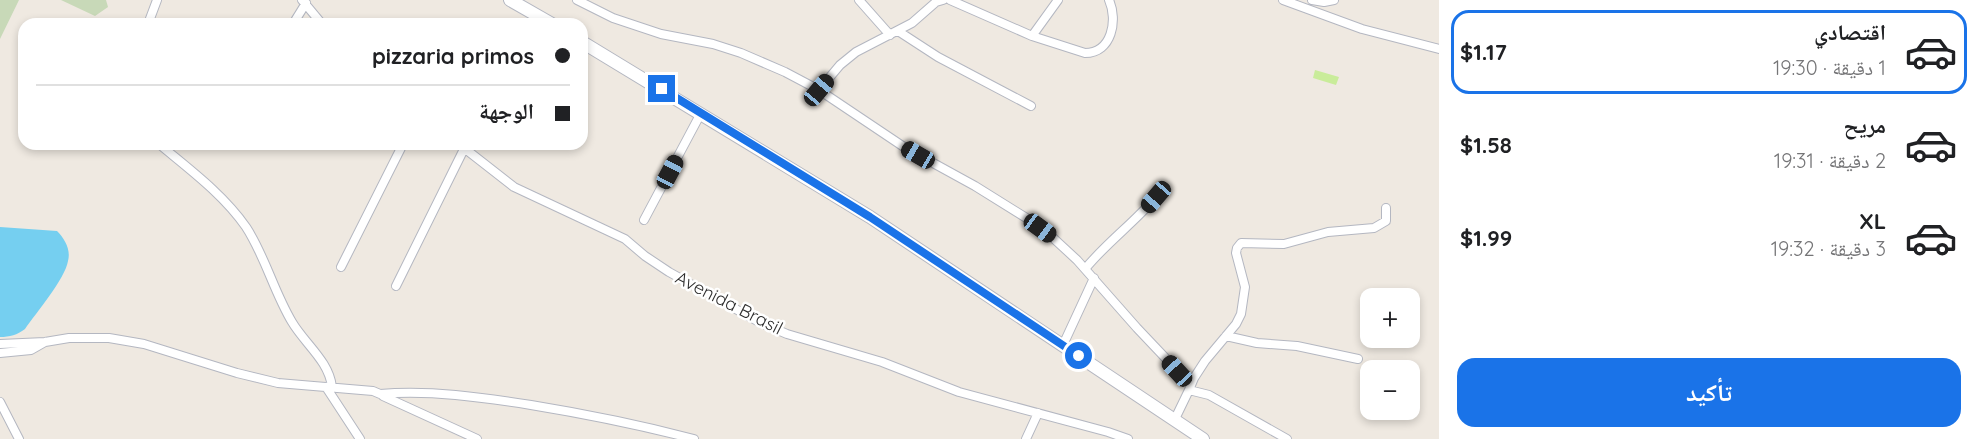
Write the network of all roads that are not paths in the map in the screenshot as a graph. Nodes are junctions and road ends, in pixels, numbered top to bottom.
1 (157, 0) edge
2 (510, 0) edge
3 (577, 0) edge
4 (859, 0) edge
5 (942, 0) edge
6 (950, 0) edge
7 (1058, 0) edge
8 (1109, 0) edge
9 (1284, 0) edge
10 (1312, 0) edge
11 (1334, 0) edge
12 (304, 2) edge
13 (590, 3) edge
14 (150, 18) edge
15 (296, 18) edge
16 (317, 18) edge
17 (542, 18) edge
18 (894, 33) junction
19 (1032, 36) junction
20 (588, 46) edge
21 (1439, 50) edge
22 (819, 90) junction
23 (1031, 106) dead end
24 (701, 113) junction
25 (166, 150) edge
26 (400, 150) edge
27 (460, 150) edge
28 (467, 150) edge
29 (1156, 197) dead end
30 (1386, 208) dead end
31 (644, 220) dead end
32 (341, 267) dead end
33 (1085, 269) junction
34 (1094, 278) junction
35 (396, 286) dead end
36 (1226, 336) junction
37 (45, 342) junction
38 (0, 344) edge
39 (1064, 345) junction
40 (0, 353) edge
41 (1358, 359) dead end
42 (329, 387) junction
43 (1190, 388) junction
44 (380, 394) junction
45 (0, 402) edge
46 (1038, 413) junction
47 (1174, 421) junction
48 (19, 439) edge
49 (360, 439) edge
50 (477, 439) edge
51 (694, 439) edge
52 (1026, 439) edge
53 (1128, 439) edge
54 (1203, 439) edge
55 (1287, 439) edge

1 - 14 street
2 - 17 main road
3 - 13 street
4 - 18 street
5 - 18 street
6 - 19 street
7 - 19 street
8 - 19 street
9 - 21 street
10 - 11 street
12 - 15 street
12 - 16 street
13 - 22 street
18 - 22 street
18 - 23 street
20 - 24 main road
22 - 33 street
24 - 31 street
24 - 39 main road
25 - 42 street
26 - 32 street
27 - 35 street
28 - 46 street, Avenida Brasil
29 - 33 street
30 - 36 street
33 - 34 street
34 - 39 street
34 - 43 street
36 - 41 street
36 - 43 street
37 - 38 street
37 - 40 street
37 - 42 street
39 - 47 main road
42 - 44 street
42 - 49 street
43 - 47 street
43 - 55 street
44 - 50 street
44 - 51 street
45 - 48 street
46 - 52 street
46 - 53 street, Avenida Brasil
47 - 54 main road

